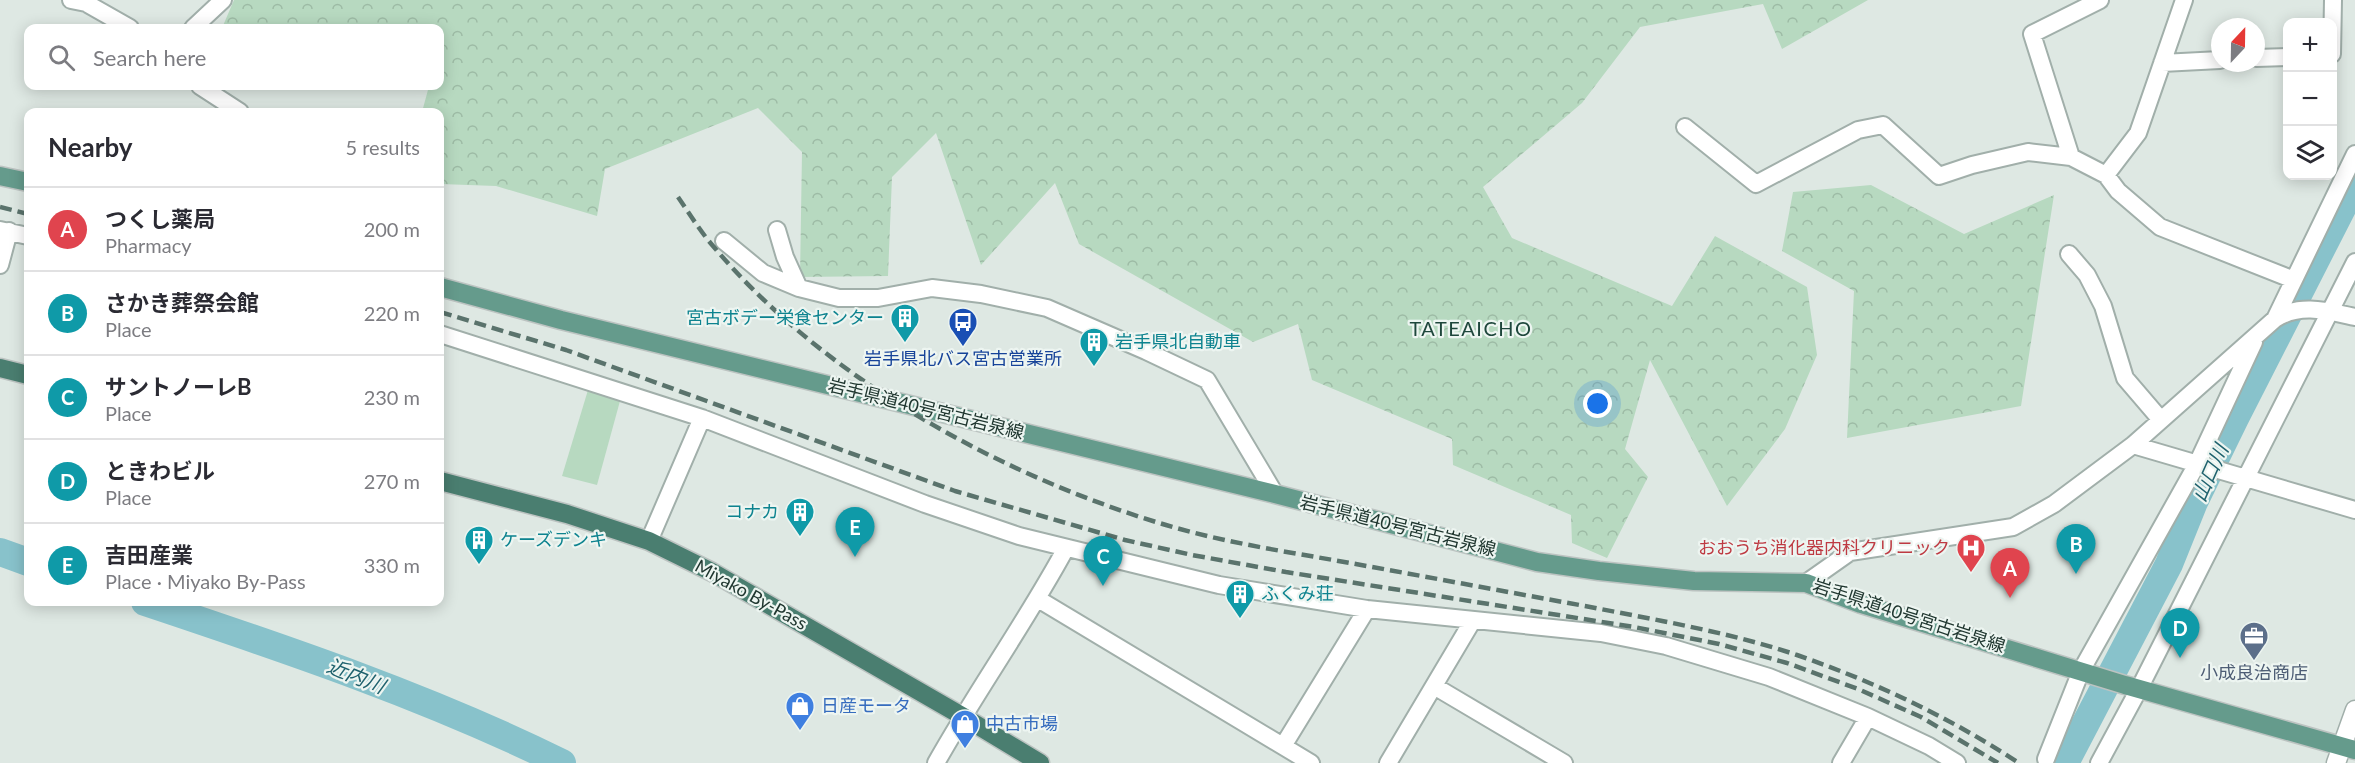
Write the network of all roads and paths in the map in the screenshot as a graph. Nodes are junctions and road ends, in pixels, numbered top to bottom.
1 (71, 0) edge
2 (223, 0) edge
3 (2100, 0) edge
4 (2184, 0) edge
5 (2333, 0) edge
6 (2333, 18) edge
7 (123, 24) edge
8 (197, 24) edge
9 (2283, 57) edge
10 (2265, 58) edge
11 (2211, 60) edge
12 (2162, 63) junction
13 (203, 90) edge
14 (206, 90) edge
15 (215, 108) edge
16 (234, 108) edge
17 (1685, 127) dead end
18 (2355, 154) edge
19 (2071, 157) junction
20 (2106, 175) junction
21 (0, 176) edge
22 (24, 181) edge
23 (4, 230) edge
24 (777, 230) dead end
25 (24, 235) edge
26 (724, 241) dead end
27 (2069, 254) dead end
28 (2355, 262) edge
29 (0, 265) edge
30 (2294, 280) junction
31 (444, 288) edge
32 (799, 288) junction
33 (2323, 310) junction
34 (2281, 316) junction
35 (2355, 317) edge
36 (444, 335) edge
37 (2257, 335) junction
38 (0, 368) edge
39 (24, 374) edge
40 (702, 418) junction
41 (2161, 420) junction
42 (2133, 445) junction
43 (2199, 465) junction
44 (2240, 477) junction
45 (444, 482) edge
46 (1275, 494) junction
47 (2355, 510) edge
48 (649, 542) junction
49 (1066, 548) junction
50 (1806, 582) junction
51 (1038, 599) junction
52 (1367, 609) junction
53 (1473, 620) junction
54 (2087, 673) junction
55 (1434, 686) junction
56 (2132, 687) junction
57 (2355, 710) edge
58 (962, 716) junction
59 (1868, 717) junction
60 (1283, 746) junction
61 (2344, 753) edge
62 (2046, 759) dead end
63 (936, 763) edge
64 (1040, 763) edge
65 (1311, 763) edge
66 (1388, 763) edge
67 (1564, 763) edge
68 (1842, 763) edge
69 (1957, 763) edge
70 (2099, 763) edge

1 - 7 street
2 - 8 street
3 - 19 street
4 - 12 street
5 - 6 street
9 - 10 street
11 - 12 street
12 - 20 street
13 - 15 street
14 - 16 street
17 - 19 street
18 - 30 street
19 - 20 street
20 - 30 street
21 - 22 main road
23 - 25 street
23 - 29 street
24 - 32 street
26 - 32 street
27 - 41 street
28 - 33 street
30 - 34 street
31 - 46 main road, 岩手県道40号宮古岩泉線
32 - 46 street
33 - 34 street
33 - 35 street
33 - 44 street
34 - 37 street
36 - 40 street
37 - 41 street
37 - 43 street
38 - 39 highway
40 - 48 street
40 - 49 street
41 - 42 street
42 - 43 street
42 - 50 street
43 - 44 street
43 - 54 street
44 - 47 street
44 - 56 street
45 - 48 highway, Miyako By-Pass
46 - 50 main road, 岩手県道40号宮古岩泉線
48 - 58 highway, Miyako By-Pass
49 - 51 street
49 - 52 street
50 - 54 main road, 岩手県道40号宮古岩泉線
51 - 58 street
51 - 60 street
52 - 53 street
52 - 60 street
53 - 55 street
53 - 59 street
54 - 56 main road, 岩手県道40号宮古岩泉線
54 - 62 street
55 - 66 street
55 - 67 street
56 - 61 main road, 岩手県道40号宮古岩泉線
56 - 70 street
57 - 61 street
58 - 63 street
58 - 64 highway, Miyako By-Pass
59 - 68 street
59 - 69 street
60 - 65 street

